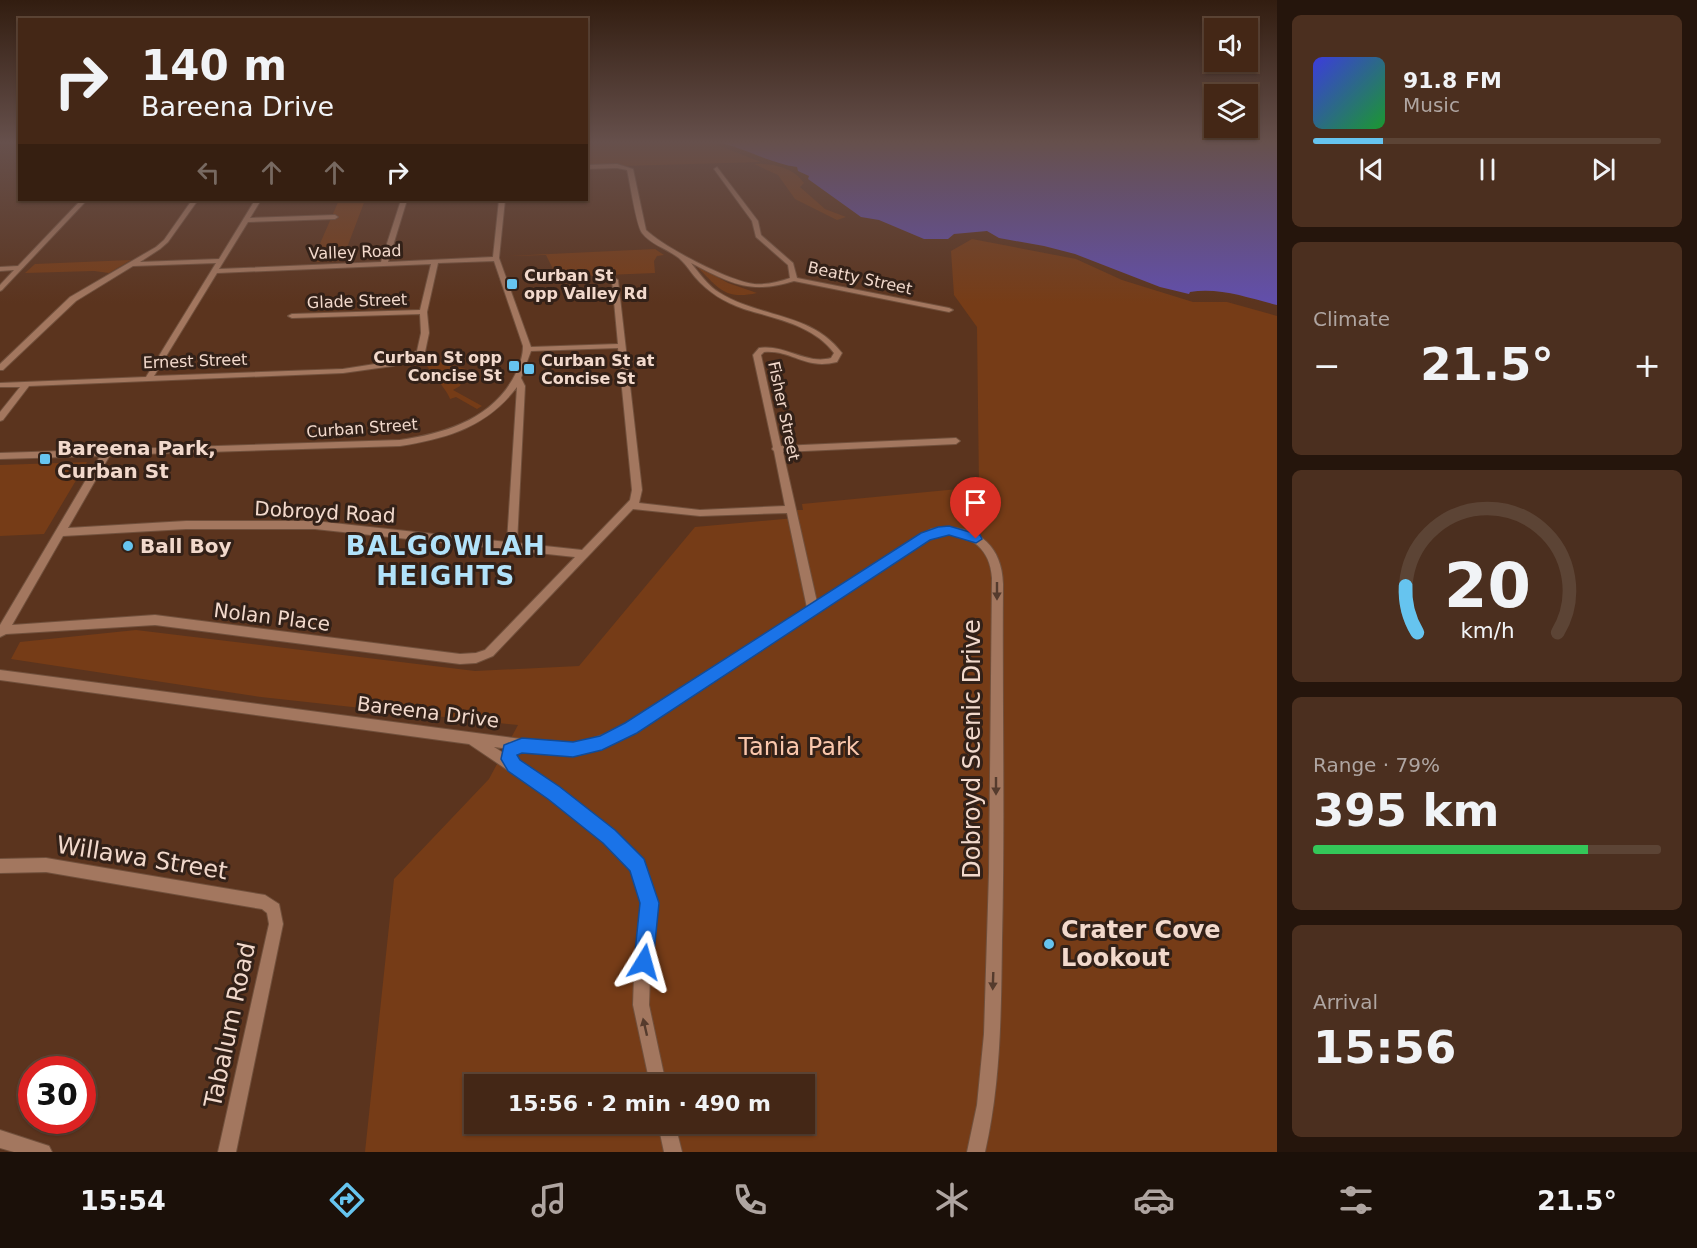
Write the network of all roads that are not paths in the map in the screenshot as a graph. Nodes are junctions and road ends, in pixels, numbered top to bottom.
1 (636, 196) edge
2 (737, 196) edge
3 (83, 201) edge
4 (194, 201) edge
5 (257, 201) edge
6 (404, 201) edge
7 (502, 201) edge
8 (336, 217) dead end
9 (245, 220) junction
10 (680, 255) junction
11 (497, 259) junction
12 (220, 261) junction
13 (435, 262) junction
14 (133, 264) junction
15 (384, 264) junction
16 (20, 268) junction
17 (0, 269) edge
18 (214, 271) junction
19 (794, 279) junction
20 (615, 280) dead end
21 (0, 288) edge
22 (948, 310) dead end
23 (423, 312) junction
24 (292, 316) dead end
25 (621, 346) junction
26 (528, 350) junction
27 (0, 368) edge
28 (149, 378) junction
29 (518, 379) junction
30 (27, 383) junction
31 (0, 384) edge
32 (497, 407) junction
33 (519, 412) junction
34 (0, 418) edge
35 (956, 441) dead end
36 (776, 449) junction
37 (107, 452) junction
38 (0, 456) edge
39 (633, 506) junction
40 (789, 509) junction
41 (62, 532) junction
42 (512, 545) junction
43 (585, 554) junction
44 (813, 609) junction
45 (2, 632) edge
46 (0, 675) edge
47 (471, 739) junction
48 (522, 745) junction
49 (514, 766) junction
50 (0, 866) edge
51 (274, 909) joint
52 (656, 1074) edge
53 (668, 1134) edge
54 (0, 1139) edge
55 (43, 1152) edge
56 (227, 1152) edge
57 (673, 1152) edge
58 (976, 1152) edge

1 - 10 street
2 - 19 street, Beatty Street
3 - 16 street
4 - 14 street
5 - 9 street
6 - 15 street
7 - 11 street
8 - 9 street
9 - 12 street
10 - 19 street
10 - 36 street, Fisher Street
11 - 13 street, Valley Road
11 - 26 street
12 - 14 street
12 - 18 street
13 - 15 street, Valley Road
13 - 23 street
14 - 27 street
15 - 18 street, Valley Road
16 - 17 street
16 - 21 street
18 - 28 street
19 - 22 street, Beatty Street
20 - 25 street
23 - 24 street, Glade Street
23 - 28 street, Ernest Street
25 - 26 street
25 - 39 street
26 - 29 street, Curban Street
28 - 30 street, Ernest Street
29 - 32 street, Curban Street
29 - 33 street
30 - 31 street, Ernest Street
30 - 34 street
32 - 33 street
32 - 37 street, Curban Street
33 - 42 street
35 - 36 street
36 - 40 street, Fisher Street
37 - 38 street, Curban Street
37 - 41 street
39 - 40 street
39 - 43 street, Nolan Place
40 - 44 street, Fisher Street
41 - 42 street, Dobroyd Road
41 - 45 street
42 - 43 street, Dobroyd Road
43 - 45 street, Nolan Place
44 - 48 street, Bareena Drive
44 -> 58 street, Dobroyd Scenic Drive
46 - 47 street, Bareena Drive
47 - 48 street, Bareena Drive
47 - 49 street
48 - 49 street
52 -> 49 street
50 - 51 street, Willawa Street
51 - 56 street, Tabalum Road
53 - 57 street
54 - 55 street

